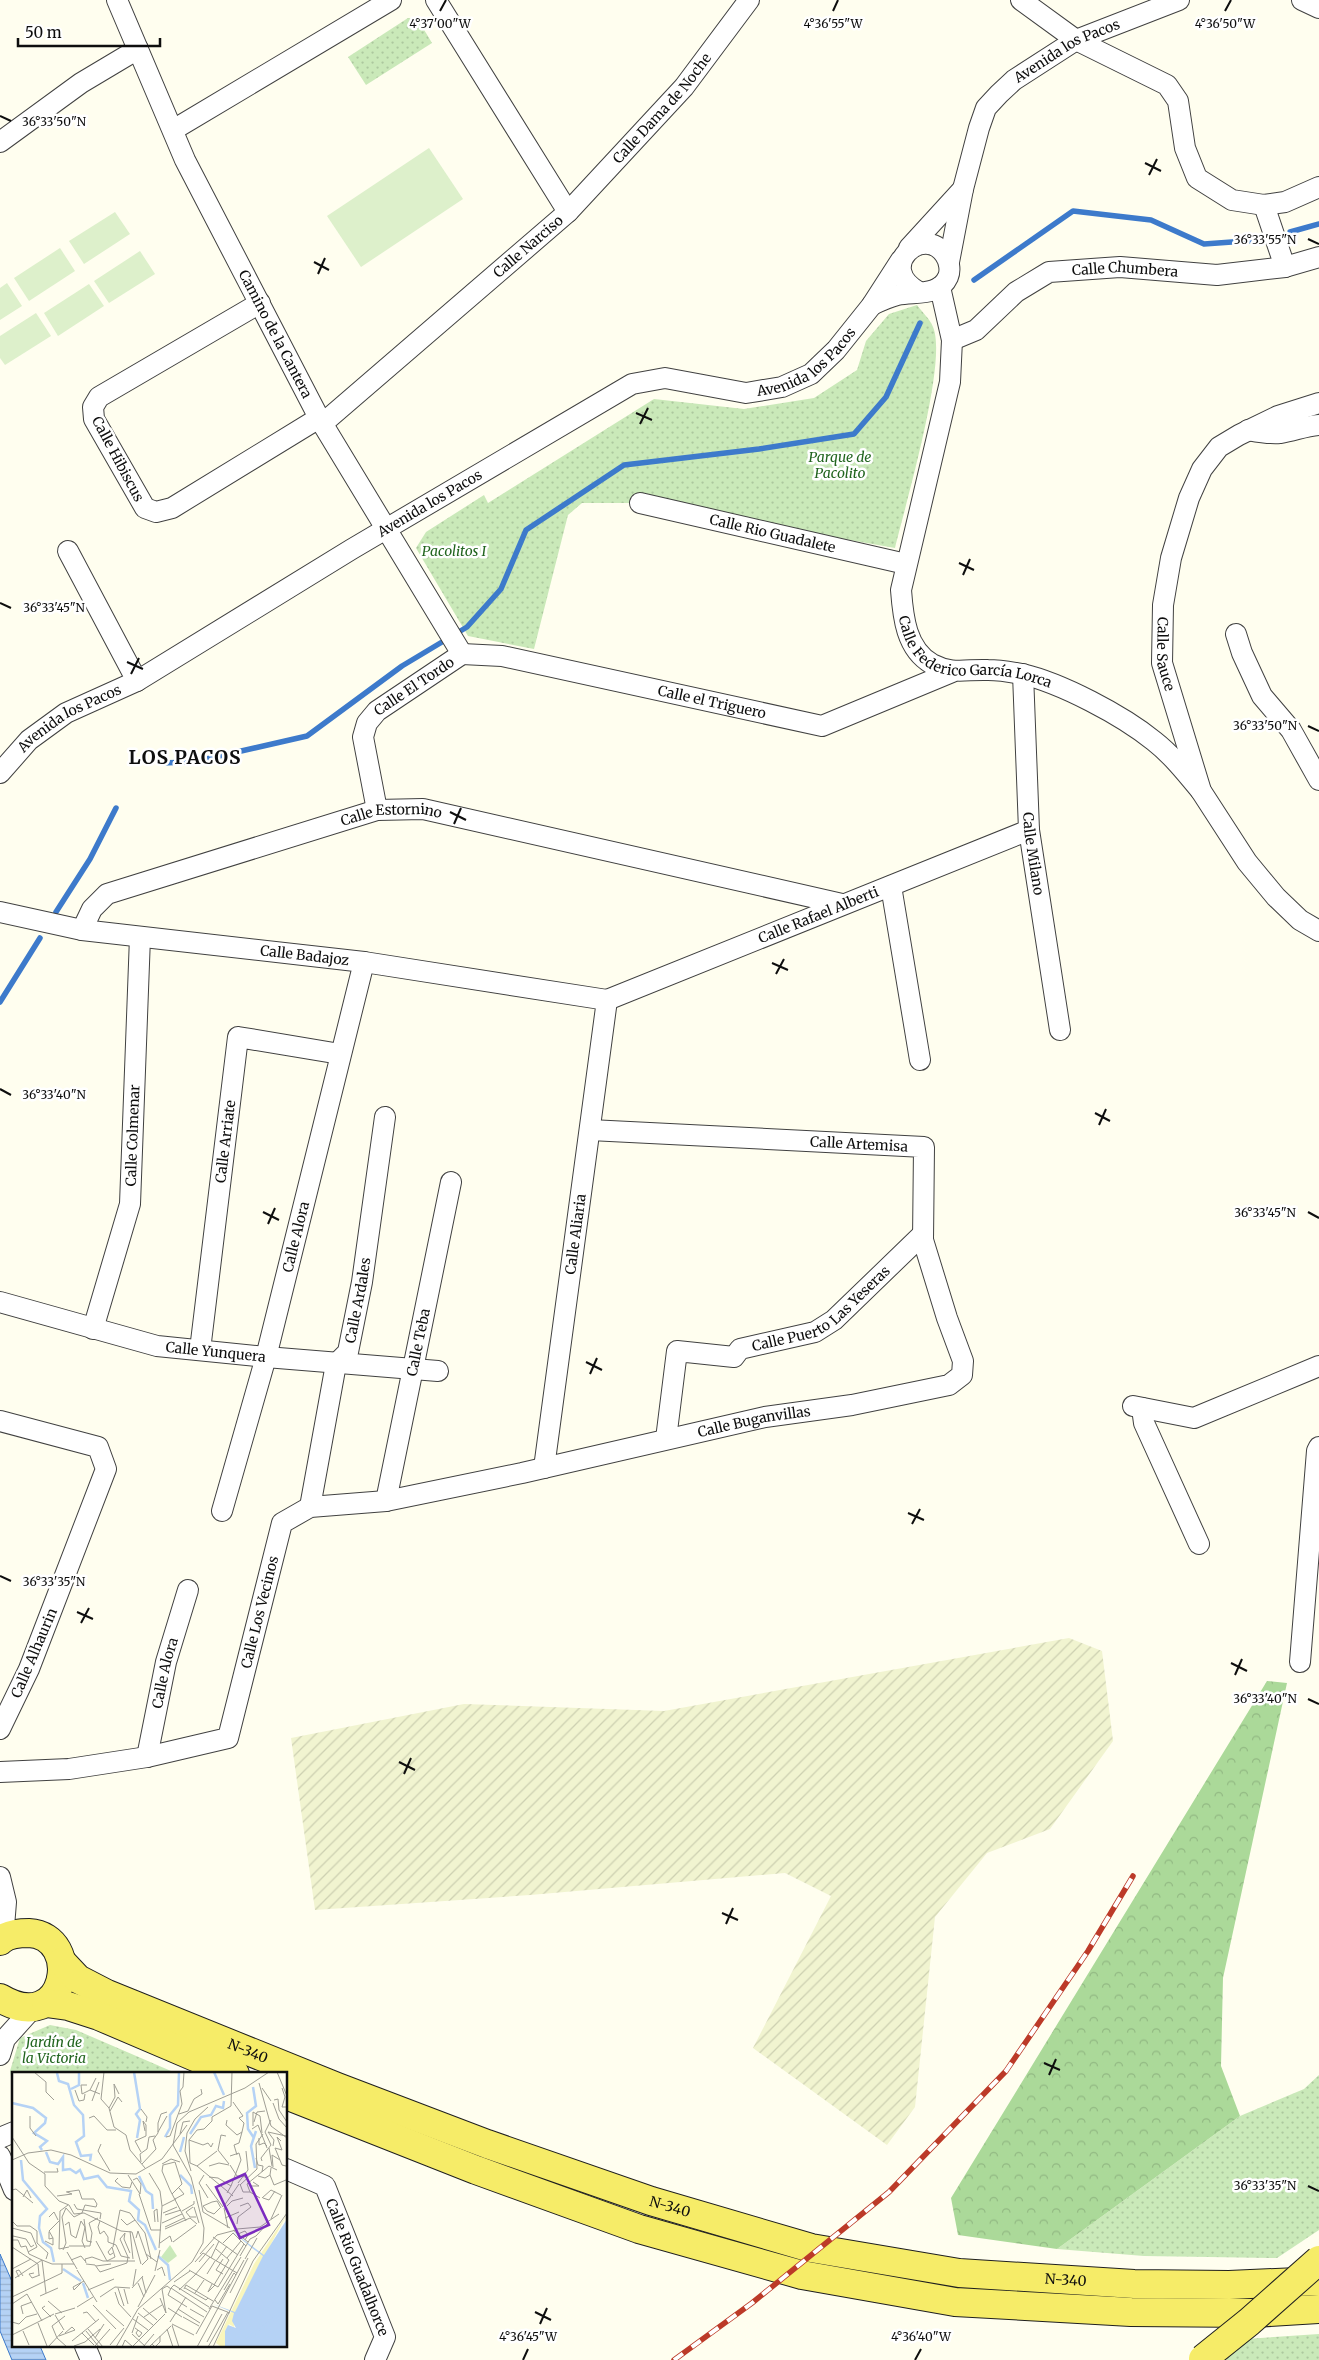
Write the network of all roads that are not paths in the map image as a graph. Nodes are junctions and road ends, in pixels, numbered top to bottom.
1 (117, 0) edge
2 (391, 0) edge
3 (436, 0) edge
4 (749, 0) edge
5 (1021, 0) edge
6 (1179, 0) edge
7 (1302, 0) edge
8 (1319, 8) edge
9 (1076, 40) junction
10 (138, 50) junction
11 (173, 130) junction
12 (0, 142) edge
13 (1319, 187) edge
14 (963, 189) junction
15 (1264, 205) junction
16 (568, 212) junction
17 (905, 255) junction
18 (1319, 257) edge
19 (949, 262) junction
20 (1285, 267) junction
21 (940, 287) junction
22 (919, 292) junction
23 (260, 303) junction
24 (872, 305) junction
25 (952, 340) junction
26 (1319, 403) edge
27 (321, 421) junction
28 (1319, 425) edge
29 (1248, 430) junction
30 (640, 503) dead end
31 (387, 529) junction
32 (68, 551) dead end
33 (906, 564) junction
34 (1236, 634) dead end
35 (462, 654) junction
36 (952, 672) junction
37 (1022, 674) junction
38 (137, 681) junction
39 (0, 774) edge
40 (1319, 780) edge
41 (1201, 791) junction
42 (377, 810) junction
43 (1029, 830) junction
44 (891, 886) junction
45 (842, 904) junction
46 (0, 912) edge
47 (82, 930) junction
48 (1319, 931) edge
49 (140, 937) junction
50 (364, 962) junction
51 (607, 1000) junction
52 (1060, 1030) dead end
53 (340, 1054) junction
54 (920, 1060) dead end
55 (385, 1117) dead end
56 (590, 1130) junction
57 (451, 1182) dead end
58 (923, 1234) junction
59 (0, 1302) edge
60 (93, 1329) junction
61 (200, 1350) junction
62 (266, 1357) junction
63 (336, 1364) junction
64 (1319, 1366) edge
65 (411, 1369) junction
66 (438, 1371) dead end
67 (962, 1375) joint
68 (0, 1421) edge
69 (666, 1439) junction
70 (1319, 1447) edge
71 (544, 1468) junction
72 (386, 1501) junction
73 (310, 1507) junction
74 (222, 1511) dead end
75 (1199, 1544) dead end
76 (188, 1590) dead end
77 (1300, 1662) dead end
78 (0, 1729) edge
79 (147, 1757) junction
80 (0, 1772) edge
81 (0, 1877) edge
82 (6, 1902) junction
83 (34, 1934) junction
84 (1, 1940) edge
85 (62, 1962) junction
86 (0, 1998) edge
87 (39, 2006) junction
88 (0, 2055) edge
89 (230, 2072) edge
90 (288, 2096) edge
91 (12, 2133) edge
92 (0, 2138) edge
93 (0, 2156) edge
94 (288, 2170) edge
95 (12, 2185) edge
96 (1319, 2260) edge
97 (1319, 2281) edge
98 (1319, 2309) edge
99 (86, 2348) edge
100 (1202, 2359) edge
101 (91, 2360) edge
102 (376, 2360) edge

1 - 10 street, Camino de la Cantera
2 - 11 street
3 - 16 street, Calle Narciso
4 - 16 street, Calle Dama de Noche
5 - 9 street
6 - 9 street, Avenida los Pacos
7 - 8 street
9 - 14 street, Avenida los Pacos
9 - 15 street
10 - 11 street, Camino de la Cantera
10 - 12 street
11 - 23 street, Camino de la Cantera
13 - 15 street
14 - 17 street, Avenida los Pacos
14 - 19 street, Avenida los Pacos
15 - 20 street
16 - 27 street, Calle Narciso
17 - 19 street
17 - 22 street
17 - 24 street, Avenida los Pacos
18 - 20 street, Calle Chumbera
19 - 21 street
20 - 25 street, Calle Chumbera
21 - 22 street
21 - 25 street, Calle Federico García Lorca
22 - 24 street, Avenida los Pacos
23 - 27 street, Camino de la Cantera
23 - 27 street, Calle Hibiscus
24 - 31 street, Avenida los Pacos
25 - 33 street, Calle Federico García Lorca
26 - 29 street, Calle Sauce
27 - 31 street, Camino de la Cantera
28 - 29 street
29 - 41 street, Calle Sauce
30 - 33 street, Calle Rio Guadalete
31 - 35 street, Camino de la Cantera
31 - 38 street, Avenida los Pacos
32 - 38 street
33 - 36 street, Calle Federico García Lorca
34 - 40 street
35 - 36 street, Calle el Triguero
35 - 42 street, Calle El Tordo
36 - 37 street, Calle Federico García Lorca
37 - 41 street, Calle Federico García Lorca
37 - 43 street, Calle Milano
38 - 39 street, Avenida los Pacos
41 - 48 street, Calle Sauce
42 - 45 street, Calle Estornino
42 - 47 street, Calle Estornino
43 - 44 street, Calle Rafael Alberti
43 - 52 street, Calle Milano
44 - 45 street, Calle Rafael Alberti
44 - 54 street
45 - 51 street, Calle Rafael Alberti
46 - 47 street, Calle Badajoz
47 - 49 street, Calle Badajoz
49 - 50 street, Calle Badajoz
49 - 60 street, Calle Colmenar
50 - 51 street, Calle Badajoz
50 - 53 street, Calle Alora
51 - 56 street, Calle Aliaria
53 - 61 street, Calle Arriate
53 - 62 street, Calle Alora
55 - 63 street, Calle Ardales
56 - 58 street, Calle Artemisa
56 - 71 street, Calle Aliaria
57 - 65 street, Calle Teba
58 - 67 street, Calle Artemisa
58 - 69 street, Calle Puerto Las Yeseras
59 - 60 street, Calle Yunquera
60 - 61 street, Calle Yunquera
61 - 62 street, Calle Yunquera
62 - 63 street, Calle Yunquera
62 - 74 street, Calle Alora
63 - 65 street, Calle Yunquera
63 - 73 street, Calle Ardales
64 - 75 street
65 - 66 street, Calle Yunquera
65 - 72 street, Calle Teba
67 - 69 street, Calle Buganvillas
68 - 78 street, Calle Alhaurin
69 - 71 street, Calle Buganvillas
70 - 77 street
71 - 72 street, Calle Los Vecinos
72 - 73 street, Calle Los Vecinos
73 - 79 street, Calle Los Vecinos
76 - 79 street, Calle Alora
79 - 80 street, Calle Los Vecinos
81 - 82 street
82 - 83 street
82 - 84 street
83 - 84 main road
83 - 85 main road, N-340
85 - 87 main road
85 - 97 main road, N-340
86 - 87 main road, N-340
87 - 88 street
87 - 89 main road, N-340
90 - 98 main road, N-340
91 - 92 street
93 - 95 street
94 - 102 street, Calle Rio Guadalhorce
96 - 100 main road, bridge
99 - 101 street

